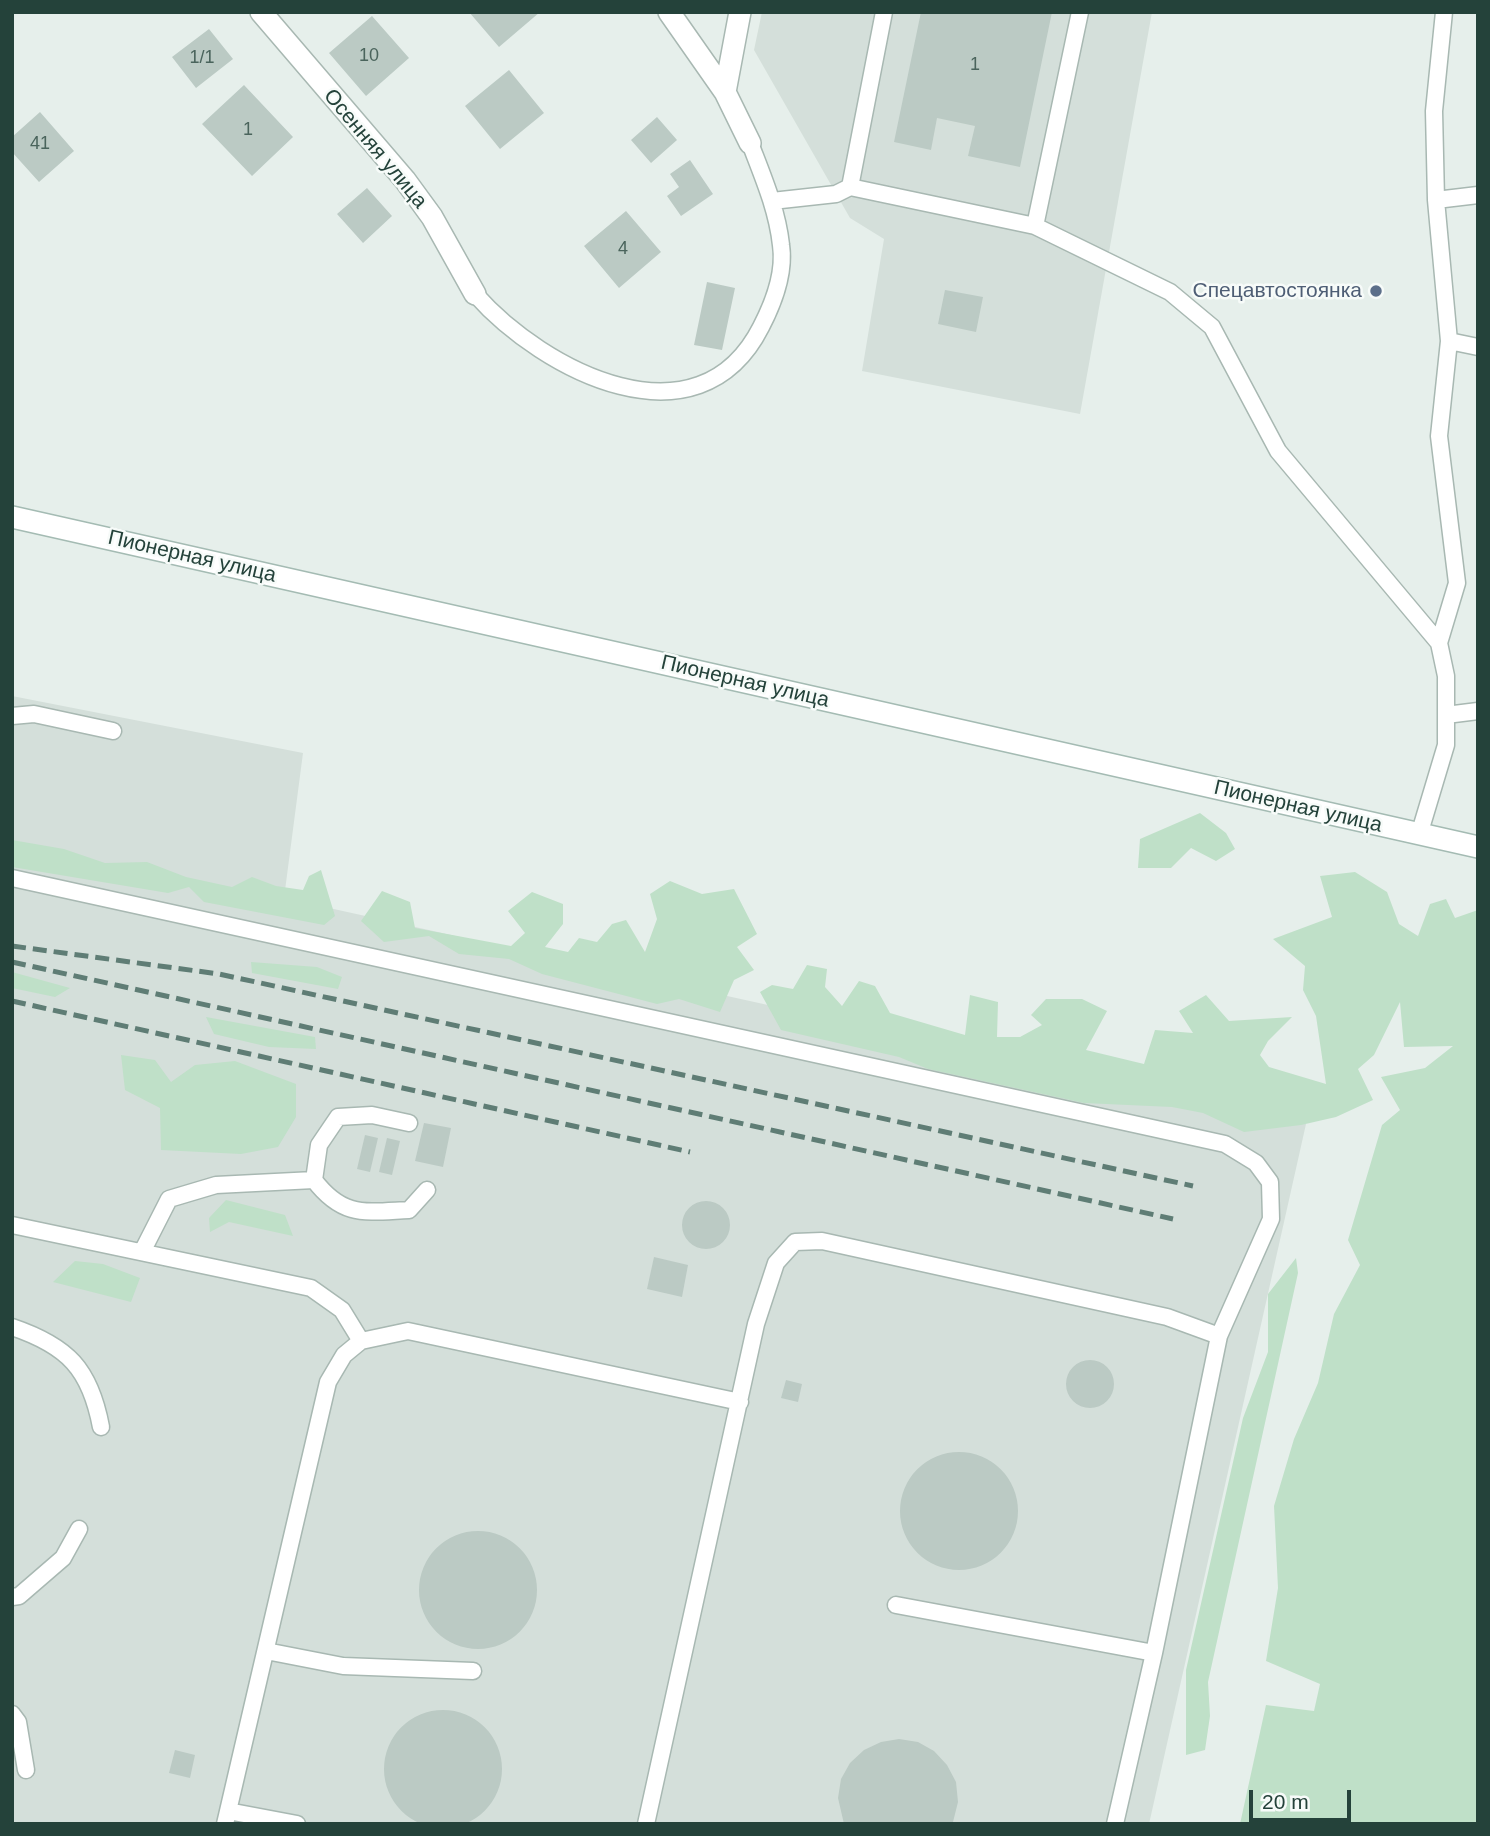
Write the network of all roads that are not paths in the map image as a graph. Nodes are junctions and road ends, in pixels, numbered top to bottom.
1 (261, 12) edge
2 (669, 12) edge
3 (740, 12) edge
4 (884, 12) edge
5 (1080, 12) edge
6 (1444, 12) edge
7 (725, 92) junction
8 (750, 143) joint
9 (850, 187) junction
10 (1478, 195) edge
11 (1436, 200) junction
12 (772, 201) junction
13 (1035, 226) junction
14 (475, 294) joint
15 (1449, 341) junction
16 (1478, 347) edge
17 (12, 517) edge
18 (1438, 642) junction
19 (1478, 711) edge
20 (1446, 715) junction
21 (12, 716) edge
22 (113, 731) dead end
23 (1419, 835) junction
24 (1478, 847) edge
25 (12, 878) edge
26 (410, 1123) dead end
27 (314, 1180) junction
28 (427, 1190) dead end
29 (12, 1225) edge
30 (142, 1252) junction
31 (12, 1328) edge
32 (1219, 1336) junction
33 (361, 1341) junction
34 (740, 1402) junction
35 (101, 1426) dead end
36 (79, 1529) dead end
37 (12, 1597) edge
38 (896, 1605) dead end
39 (266, 1651) junction
40 (1154, 1653) junction
41 (473, 1671) dead end
42 (12, 1714) edge
43 (26, 1770) dead end
44 (226, 1817) edge
45 (297, 1824) edge
46 (646, 1824) edge
47 (1115, 1824) edge

1 - 14 street, Осенняя улица
2 - 7 street
3 - 7 street
4 - 9 lane
5 - 13 lane
6 - 11 lane
7 - 8 street
8 - 12 lane
9 - 12 lane
9 - 13 lane
10 - 11 lane
11 - 15 lane
12 - 14 lane
13 - 18 lane
15 - 16 lane
15 - 18 lane
17 - 23 street, Пионерная улица
18 - 20 lane
19 - 20 lane
20 - 23 lane
21 - 22 lane
23 - 24 street, Пионерная улица
25 - 32 lane
26 - 27 lane
27 - 28 lane
27 - 30 lane
29 - 30 lane
30 - 33 lane
31 - 35 lane
32 - 34 lane
32 - 40 lane
33 - 34 lane
33 - 39 lane
34 - 46 lane
36 - 37 lane
38 - 40 lane
39 - 41 lane
39 - 44 lane
40 - 47 lane
42 - 43 lane
44 - 45 lane

